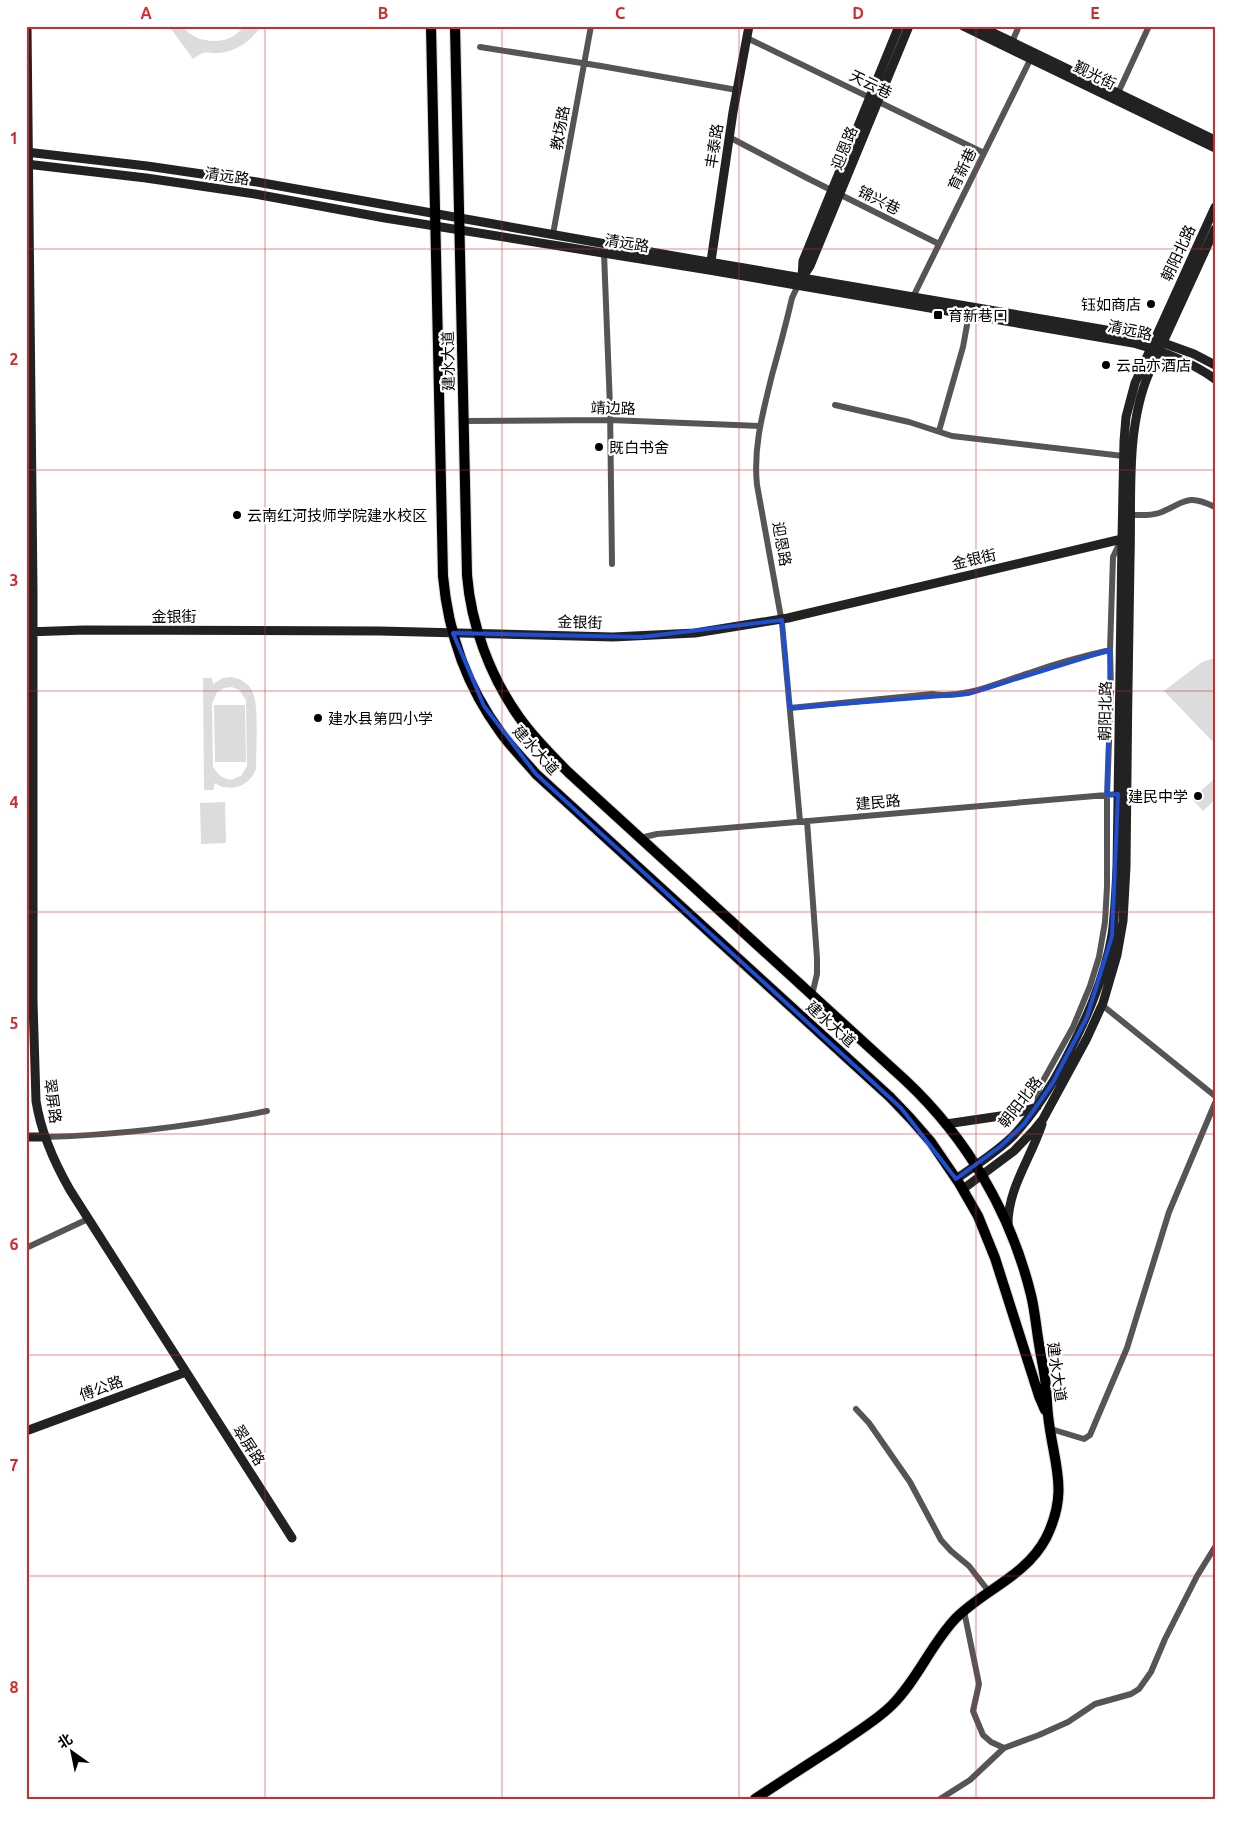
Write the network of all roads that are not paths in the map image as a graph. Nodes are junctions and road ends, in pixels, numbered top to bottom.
1 (27, 26) edge
2 (431, 26) edge
3 (455, 26) edge
4 (591, 26) edge
5 (749, 26) edge
6 (899, 26) edge
7 (909, 26) edge
8 (964, 26) edge
9 (979, 26) edge
10 (1019, 26) edge
11 (1149, 26) edge
12 (747, 38) junction
13 (1012, 42) junction
14 (480, 48) dead end
15 (1032, 55) junction
16 (584, 64) junction
17 (737, 90) junction
18 (1118, 93) junction
19 (874, 99) junction
20 (729, 137) junction
21 (1215, 140) edge
22 (1215, 148) edge
23 (27, 152) edge
24 (984, 153) junction
25 (27, 164) edge
26 (836, 192) junction
27 (1215, 207) edge
28 (436, 214) junction
29 (460, 218) junction
30 (436, 226) junction
31 (1215, 228) edge
32 (460, 229) junction
33 (554, 234) junction
34 (939, 244) junction
35 (28, 251) edge
36 (604, 253) junction
37 (710, 266) junction
38 (800, 282) junction
39 (913, 297) junction
40 (968, 314) junction
41 (1157, 345) junction
42 (1215, 365) edge
43 (1215, 379) edge
44 (835, 406) dead end
45 (610, 420) junction
46 (465, 421) junction
47 (760, 426) junction
48 (940, 431) junction
49 (1123, 456) junction
50 (1215, 507) edge
51 (1131, 515) junction
52 (1122, 538) junction
53 (612, 564) dead end
54 (782, 620) junction
55 (30, 632) edge
56 (453, 633) junction
57 (478, 633) junction
58 (1110, 650) junction
59 (790, 708) junction
60 (1118, 794) junction
61 (1107, 795) junction
62 (803, 821) junction
63 (640, 838) junction
64 (812, 995) junction
65 (1102, 1005) junction
66 (1215, 1096) edge
67 (1215, 1103) edge
68 (1037, 1107) junction
69 (267, 1111) dead end
70 (1043, 1119) junction
71 (946, 1124) junction
72 (26, 1137) edge
73 (45, 1137) junction
74 (975, 1165) junction
75 (982, 1175) junction
76 (956, 1179) junction
77 (963, 1189) junction
78 (88, 1218) junction
79 (1008, 1225) junction
80 (26, 1248) edge
81 (186, 1372) junction
82 (856, 1409) dead end
83 (1048, 1415) junction
84 (1051, 1430) junction
85 (26, 1431) edge
86 (292, 1538) dead end
87 (1215, 1547) edge
88 (990, 1593) junction
89 (964, 1611) junction
90 (1004, 1748) junction
91 (755, 1799) edge
92 (940, 1799) edge

1 - 23 main road, 翠屏路
2 - 28 main road, 建水大道
3 - 29 main road, 建水大道
4 - 16 street, 教场路
5 - 12 main road, 丰泰路
6 - 19 main road, 迎恩路
7 - 19 main road, 迎恩路
8 - 15 main road, 觐光街
9 - 13 main road, 觐光街
10 - 13 street
11 - 18 street
12 - 17 main road, 丰泰路
12 - 19 street, 天云巷
13 - 15 main road, 觐光街
14 - 16 street
15 - 18 main road, 觐光街
15 - 22 main road, 觐光街
15 - 24 street, 育新巷
16 - 17 street
16 - 33 street, 教场路
17 - 20 main road, 丰泰路
18 - 21 main road, 觐光街
19 - 24 street, 天云巷
19 - 26 main road, 迎恩路
20 - 26 street, 锦兴巷
20 - 37 main road, 丰泰路
23 - 25 main road, 翠屏路
23 - 28 main road, 清远路
24 - 34 street, 育新巷
25 - 30 main road, 清远路
25 - 35 main road, 翠屏路
26 - 34 street, 锦兴巷
26 - 38 main road, 迎恩路
27 - 41 main road, 朝阳北路
28 - 29 main road, 清远路
28 - 30 main road, 建水大道
29 - 32 main road, 建水大道
29 - 33 main road, 清远路
30 - 32 main road, 清远路
30 - 56 main road, 建水大道
31 - 41 main road, 朝阳北路
32 - 36 main road, 清远路
32 - 46 main road, 建水大道
33 - 37 main road, 清远路
34 - 39 street, 育新巷
35 - 55 main road, 翠屏路
36 - 37 main road, 清远路
36 - 45 street
37 - 38 main road, 清远路
38 - 39 main road, 清远路
38 - 40 main road, 清远路
38 - 47 street, 迎恩路
39 - 41 main road, 清远路
40 - 41 main road, 清远路
40 - 48 street
41 - 42 main road, 清远路
41 - 43 main road, 清远路
41 - 49 main road, 朝阳北路
41 - 51 main road, 朝阳北路
44 - 48 street
45 - 46 street, 靖边路
45 - 47 street, 靖边路
45 - 53 street
46 - 57 main road, 建水大道
47 - 54 street, 迎恩路
48 - 49 street
49 - 52 main road, 朝阳北路
50 - 51 street
51 - 65 main road, 朝阳北路
52 - 54 main road, 金银街
52 - 58 street
52 - 60 main road, 朝阳北路
54 - 57 main road, 金银街
54 - 59 street, 迎恩路
55 - 56 main road, 金银街
55 - 73 main road, 翠屏路
56 - 57 main road, 金银街
56 - 76 main road, 建水大道
57 - 63 main road, 建水大道
58 - 59 street
58 - 61 street
59 - 62 street, 迎恩路
60 - 61 street, 建民路
60 - 68 main road, 朝阳北路
61 - 62 street, 建民路
61 - 68 street
62 - 63 street, 建民路
62 - 64 street, 迎恩路
63 - 64 main road, 建水大道
64 - 71 main road, 建水大道
65 - 66 street
65 - 70 main road, 朝阳北路
67 - 84 street
68 - 71 main road
68 - 74 main road, 朝阳北路
69 - 73 street
70 - 75 main road, 朝阳北路
70 - 79 main road
71 - 74 main road, 建水大道
72 - 73 main road
73 - 78 main road, 翠屏路
74 - 75 main road, 建水大道
74 - 76 main road, 朝阳北路
75 - 77 main road, 朝阳北路
75 - 79 main road, 建水大道
76 - 77 main road, 建水大道
77 - 83 main road, 建水大道
78 - 80 street
78 - 81 main road, 翠屏路
79 - 83 main road, 建水大道
81 - 85 main road, 傅公路
81 - 86 main road, 翠屏路
82 - 88 street
83 - 84 main road
84 - 88 main road
87 - 90 street
88 - 89 main road
89 - 90 street
89 - 91 main road
90 - 92 street

